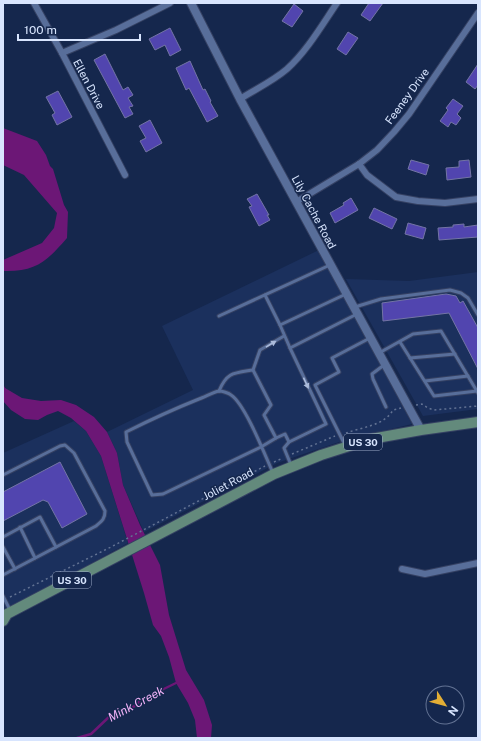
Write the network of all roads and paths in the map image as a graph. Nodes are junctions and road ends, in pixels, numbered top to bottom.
1 (34, 3) edge
2 (170, 3) edge
3 (191, 3) edge
4 (337, 3) edge
5 (478, 13) edge
6 (62, 53) junction
7 (240, 99) junction
8 (359, 164) junction
9 (125, 175) dead end
10 (478, 199) edge
11 (296, 202) junction
12 (330, 265) junction
13 (346, 294) junction
14 (265, 295) junction
15 (355, 310) junction
16 (478, 315) edge
17 (219, 316) dead end
18 (280, 325) junction
19 (284, 336) junction
20 (370, 338) junction
21 (400, 342) junction
22 (290, 348) junction
23 (378, 354) junction
24 (455, 354) junction
25 (410, 358) junction
26 (384, 364) junction
27 (253, 370) junction
28 (468, 376) junction
29 (425, 381) junction
30 (219, 391) junction
31 (477, 392) edge
32 (422, 404) dead end
33 (478, 406) edge
34 (386, 407) dead end
35 (478, 422) edge
36 (421, 430) junction
37 (276, 438) junction
38 (289, 442) junction
39 (261, 447) junction
40 (346, 447) junction
41 (292, 467) junction
42 (274, 474) junction
43 (3, 476) edge
44 (161, 521) dead end
45 (20, 528) junction
46 (3, 536) edge
47 (3, 547) edge
48 (56, 547) junction
49 (35, 558) junction
50 (478, 563) edge
51 (15, 569) junction
52 (402, 569) dead end
53 (3, 575) edge
54 (3, 596) edge
55 (5, 600) junction
56 (6, 615) edge

1 - 6 street, Ellen Drive
2 - 6 street
3 - 7 street, Lily Cache Road
4 - 7 street
5 - 8 street, Feeney Drive
6 - 9 street, Ellen Drive
7 - 11 street, Lily Cache Road
8 - 10 street
8 - 11 street, Feeney Drive
11 - 12 street, Lily Cache Road
12 - 13 street, Lily Cache Road
12 - 14 lane
13 - 15 street, Lily Cache Road
13 - 18 lane
14 - 17 lane
14 - 18 lane
15 - 16 lane
15 - 20 street, Lily Cache Road
15 - 22 lane
18 - 19 lane
19 - 22 lane
27 -> 19 lane
20 - 23 street, Lily Cache Road
20 - 40 lane
21 - 23 lane
21 - 24 lane
21 - 25 lane
22 -> 38 lane
23 - 26 street, Lily Cache Road
24 - 25 lane
24 - 28 lane
25 - 29 lane
26 - 34 lane
26 - 36 street, Lily Cache Road
27 - 30 lane
27 - 37 lane
28 - 29 lane
28 - 31 lane
29 - 31 lane
30 - 39 lane
30 - 39 lane
32 - 33 path
35 - 36 main road, Joliet Road / US 30
36 - 40 main road, Joliet Road / US 30
37 - 38 lane
37 - 39 lane
38 - 41 lane
39 - 42 lane
40 - 41 main road, Joliet Road / US 30
41 - 42 main road, Joliet Road / US 30
42 - 56 main road, Joliet Road / US 30
43 - 48 lane
44 - 55 path
45 - 46 lane
45 - 48 lane
45 - 49 lane
47 - 51 lane
48 - 49 lane
49 - 51 lane
50 - 52 street
51 - 53 lane
54 - 55 lane
55 - 56 lane

